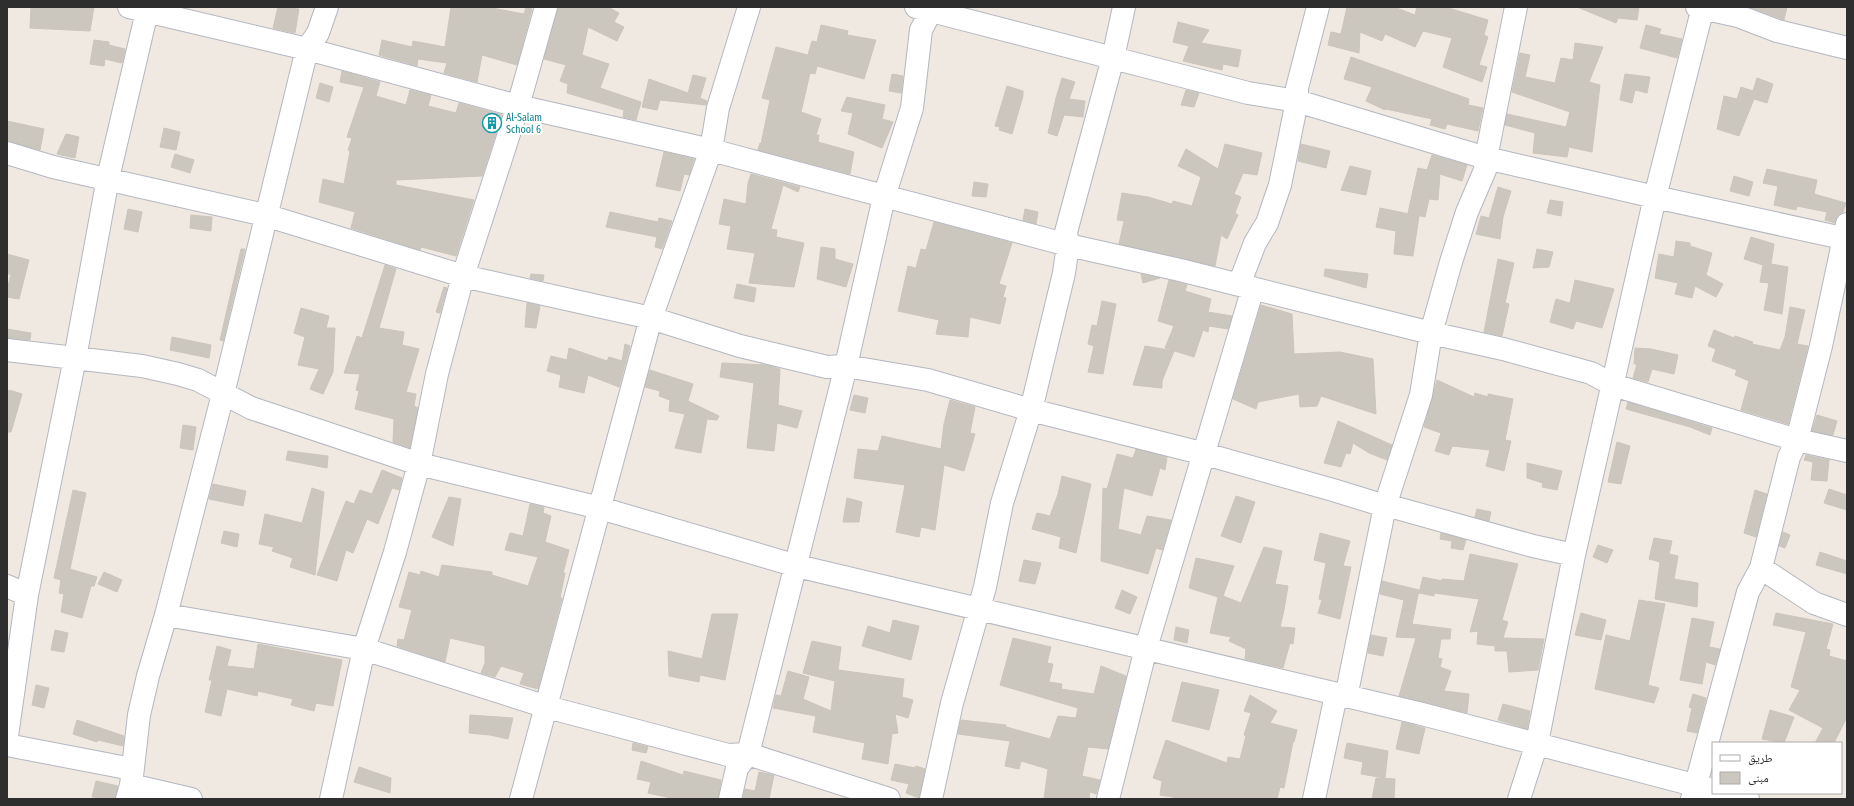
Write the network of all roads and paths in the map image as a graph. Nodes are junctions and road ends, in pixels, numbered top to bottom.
1 (327, 7) edge
2 (546, 7) edge
3 (749, 7) edge
4 (1124, 7) edge
5 (1318, 7) edge
6 (1516, 7) edge
7 (1701, 7) edge
8 (927, 8) edge
9 (141, 9) edge
10 (1847, 48) edge
11 (306, 49) junction
12 (1113, 58) junction
13 (1297, 101) junction
14 (518, 106) junction
15 (711, 150) junction
16 (7, 152) edge
17 (1486, 158) junction
18 (108, 178) junction
19 (884, 197) junction
20 (1655, 197) junction
21 (265, 215) junction
22 (1846, 234) edge
23 (1068, 245) junction
24 (463, 276) junction
25 (1246, 286) junction
26 (651, 318) junction
27 (1431, 333) junction
28 (7, 350) edge
29 (75, 358) junction
30 (846, 366) junction
31 (1613, 385) junction
32 (223, 394) junction
33 (1031, 410) junction
34 (1797, 440) junction
35 (1847, 451) edge
36 (1205, 454) junction
37 (420, 464) junction
38 (1385, 506) junction
39 (600, 508) junction
40 (1574, 555) junction
41 (797, 566) junction
42 (1761, 568) junction
43 (7, 586) edge
44 (27, 595) junction
45 (979, 608) junction
46 (166, 614) junction
47 (1847, 615) edge
48 (1146, 648) junction
49 (364, 649) junction
50 (1341, 696) junction
51 (546, 707) junction
52 (7, 736) edge
53 (1713, 742) edge
54 (1536, 743) junction
55 (1712, 744) edge
56 (7, 745) edge
57 (748, 754) junction
58 (130, 784) edge
59 (1701, 791) edge
60 (1730, 794) edge
61 (191, 799) edge
62 (331, 799) edge
63 (521, 799) edge
64 (730, 799) edge
65 (889, 799) edge
66 (931, 799) edge
67 (1108, 799) edge
68 (1314, 799) edge
69 (1519, 799) edge
70 (1748, 799) edge

1 - 11 street
2 - 14 street
3 - 15 street
4 - 12 street
5 - 13 street
6 - 17 street
7 - 10 street
7 - 20 street
8 - 12 street
8 - 19 street
9 - 11 street
9 - 18 street
11 - 14 street
11 - 21 street
12 - 13 street
12 - 23 street
13 - 17 street
13 - 25 street
14 - 15 street
14 - 24 street
15 - 19 street
15 - 26 street
16 - 18 street
17 - 20 street
17 - 27 street
18 - 21 street
18 - 29 street
19 - 23 street
19 - 30 street
20 - 22 street
20 - 31 street
21 - 24 street
21 - 32 street
22 - 34 street
23 - 25 street
23 - 33 street
24 - 26 street
24 - 37 street
25 - 27 street
25 - 36 street
26 - 30 street
26 - 39 street
27 - 31 street
27 - 38 street
28 - 29 street
29 - 32 street
29 - 44 street
30 - 33 street
30 - 41 street
31 - 34 street
31 - 40 street
32 - 37 street
32 - 46 street
33 - 36 street
33 - 45 street
34 - 35 street
34 - 42 street
36 - 38 street
36 - 48 street
37 - 39 street
37 - 49 street
38 - 40 street
38 - 50 street
39 - 41 street
39 - 51 street
40 - 54 street
41 - 45 street
41 - 57 street
42 - 47 street
42 - 53 street
43 - 44 street
44 - 52 street
45 - 48 street
45 - 66 street
46 - 49 street
46 - 58 street
48 - 50 street
48 - 67 street
49 - 51 street
49 - 62 street
50 - 54 street
50 - 68 street
51 - 57 street
51 - 63 street
54 - 59 street
54 - 69 street
55 - 59 street
56 - 58 street
57 - 64 street
57 - 65 street
58 - 61 street
60 - 70 street

